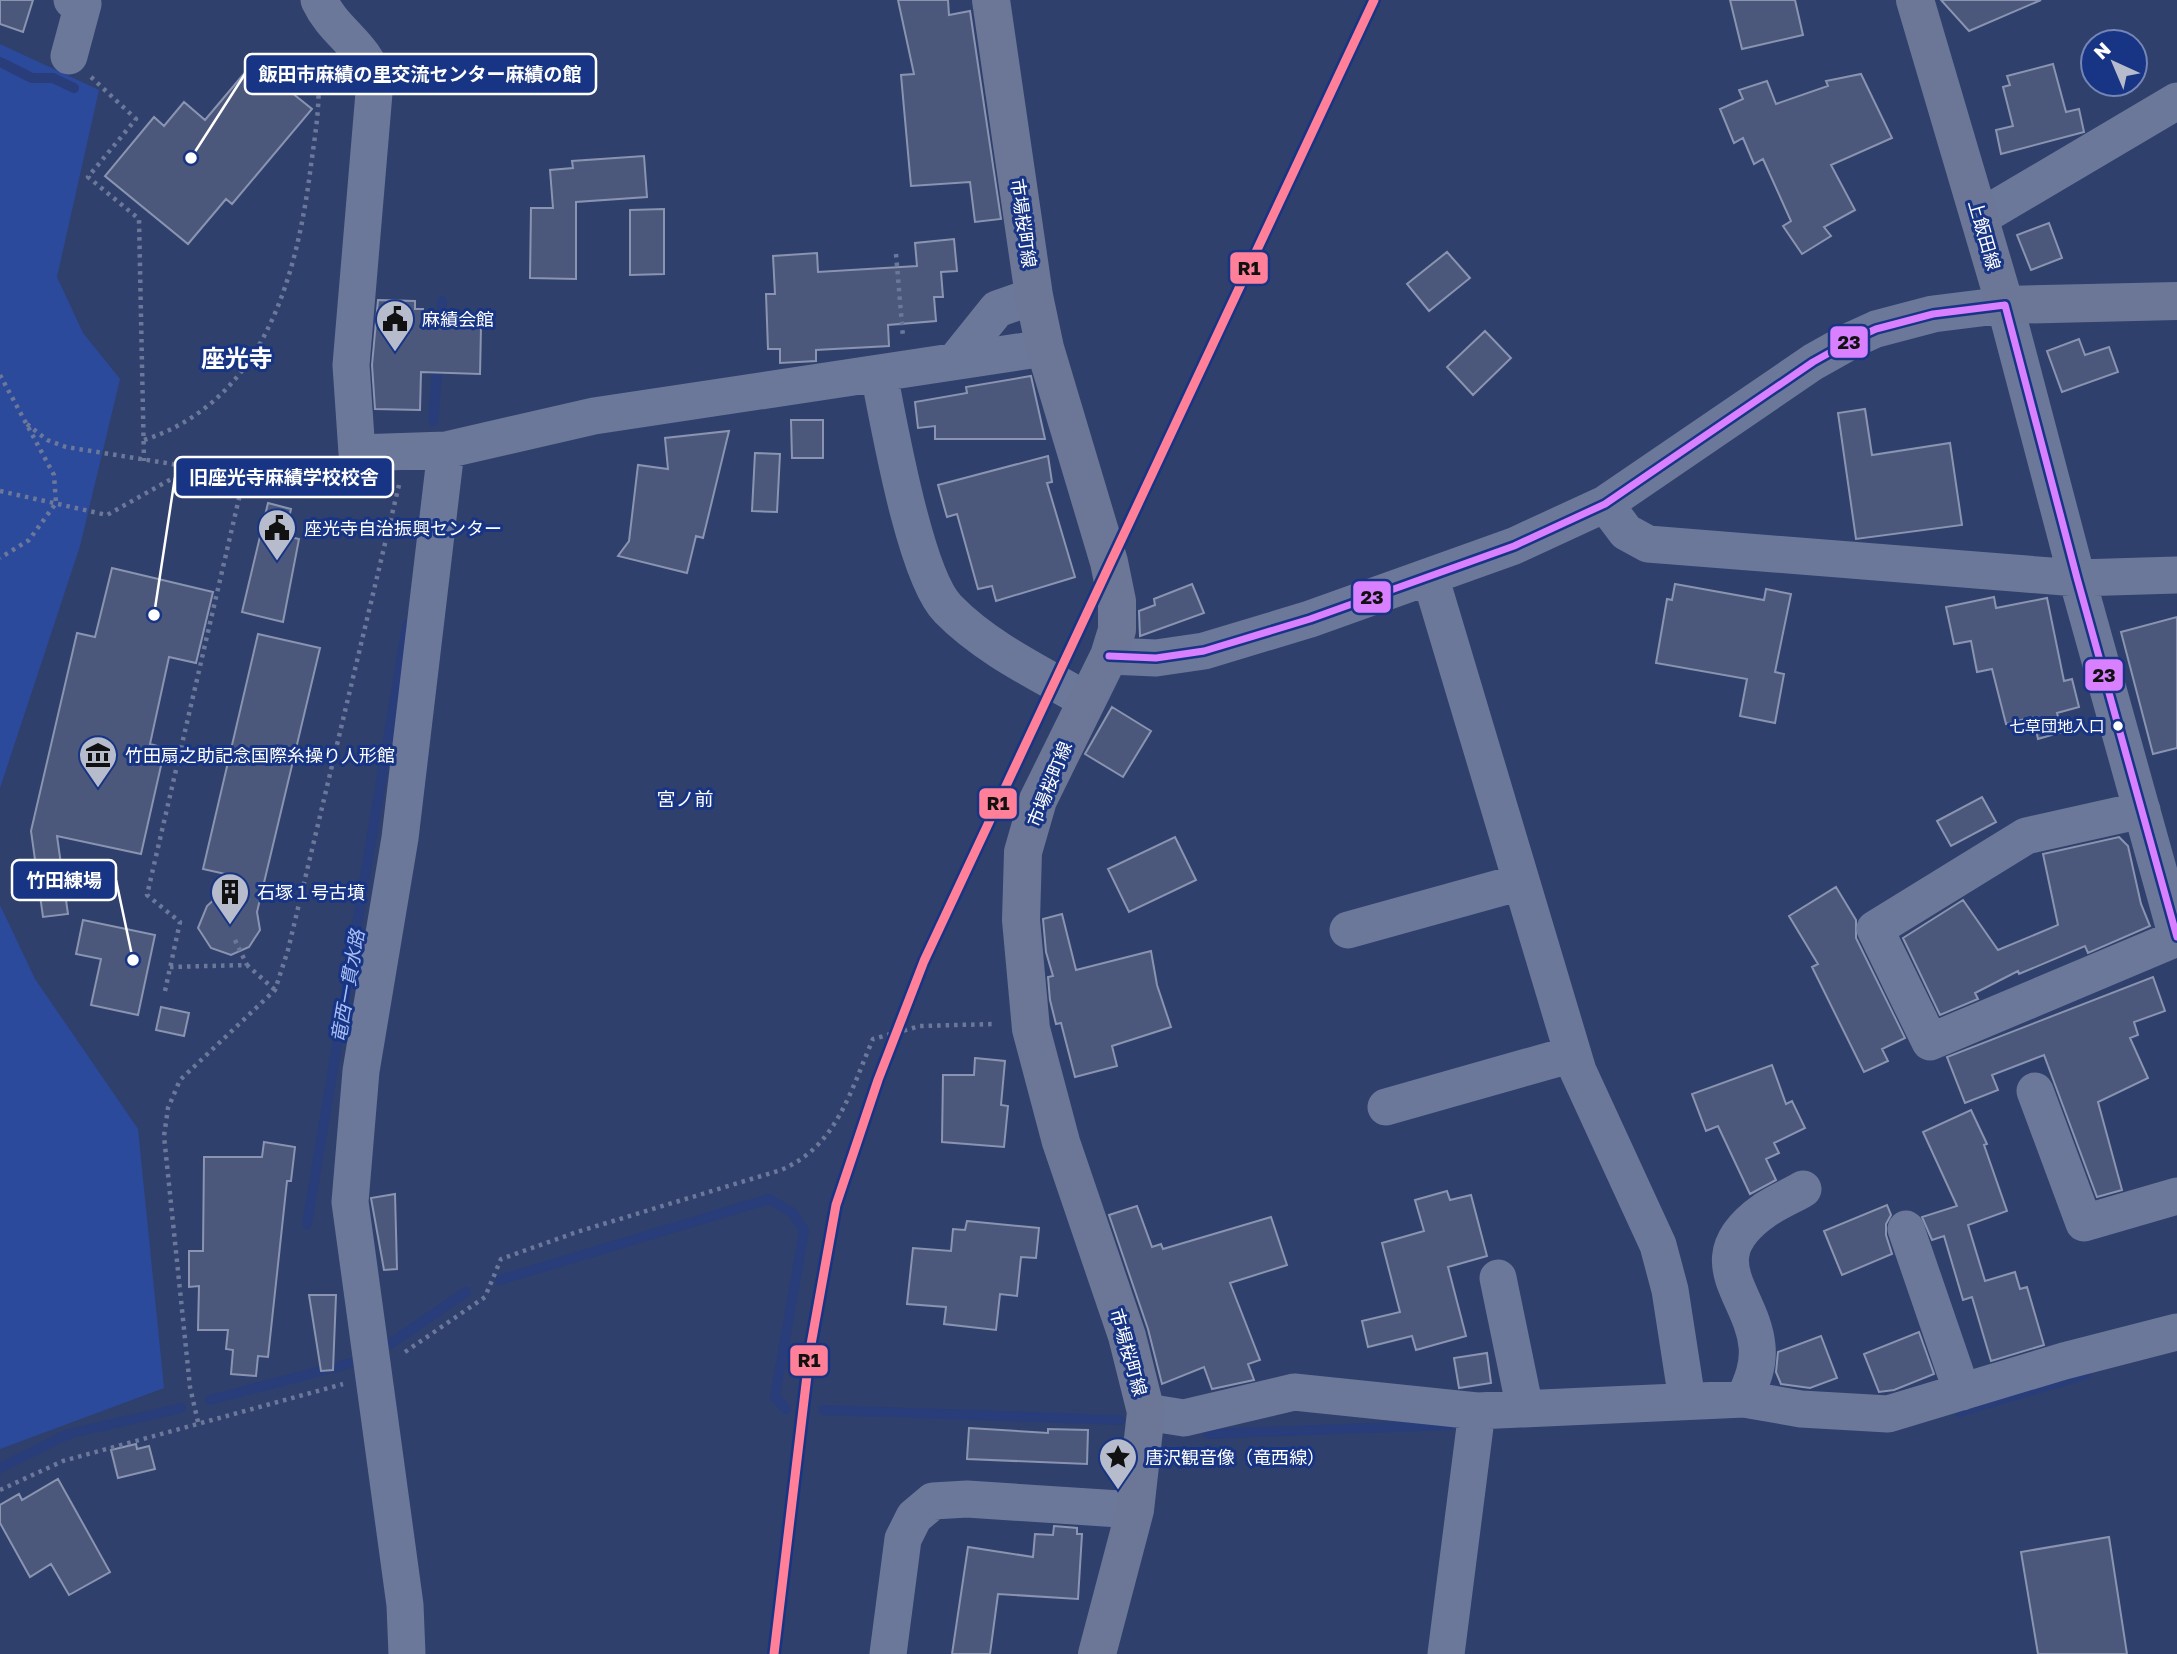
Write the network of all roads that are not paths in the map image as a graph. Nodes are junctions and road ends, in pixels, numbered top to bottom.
1 (72, 0) edge
2 (319, 0) edge
3 (991, 0) edge
4 (1915, 0) edge
5 (69, 56) road end
6 (2177, 101) edge
7 (1979, 218) junction
8 (1034, 296) junction
9 (2177, 301) edge
10 (2005, 305) junction
11 (1045, 348) junction
12 (956, 359) junction
13 (892, 372) junction
14 (446, 450) junction
15 (1605, 504) junction
16 (2177, 575) edge
17 (1430, 576) junction
18 (2077, 578) junction
19 (1109, 656) junction
20 (1086, 700) junction
21 (2142, 810) junction
22 (1521, 882) junction
23 (1348, 930) dead end
24 (2177, 938) edge
25 (1573, 1054) junction
26 (2035, 1091) dead end
27 (1386, 1107) dead end
28 (1803, 1189) dead end
29 (2177, 1196) edge
30 (1906, 1229) dead end
31 (1498, 1278) dead end
32 (2177, 1332) edge
33 (1962, 1392) junction
34 (1744, 1399) junction
35 (1687, 1400) junction
36 (1525, 1409) junction
37 (1477, 1411) junction
38 (1146, 1412) junction
39 (1135, 1510) junction
40 (407, 1654) edge
41 (888, 1654) edge
42 (1097, 1654) edge
43 (1446, 1654) edge

1 - 5 street
2 - 14 street
3 - 8 main road, 市場桜町線
4 - 7 main road, 上飯田線
6 - 7 street
7 - 10 main road, 上飯田線
8 - 11 main road, 市場桜町線
8 - 12 street
9 - 10 main road
10 - 15 street
10 - 18 street
11 - 12 street
11 - 19 main road, 市場桜町線
12 - 13 street
13 - 14 street
13 - 20 street
14 - 40 street
15 - 17 street
15 - 18 street
16 - 18 street
17 - 19 street
17 - 22 street
18 - 21 street
19 - 20 main road, 市場桜町線
20 - 38 main road, 市場桜町線
21 - 24 street
21 - 24 street
22 - 23 street
22 - 25 street
25 - 27 street
25 - 35 street
26 - 29 street
28 - 34 street
30 - 33 street
31 - 36 street
32 - 33 street
33 - 34 street
34 - 35 street
35 - 36 street
36 - 37 street
37 - 38 street
37 - 43 street
38 - 39 main road, 市場桜町線
39 - 41 street
39 - 42 main road, 市場桜町線

